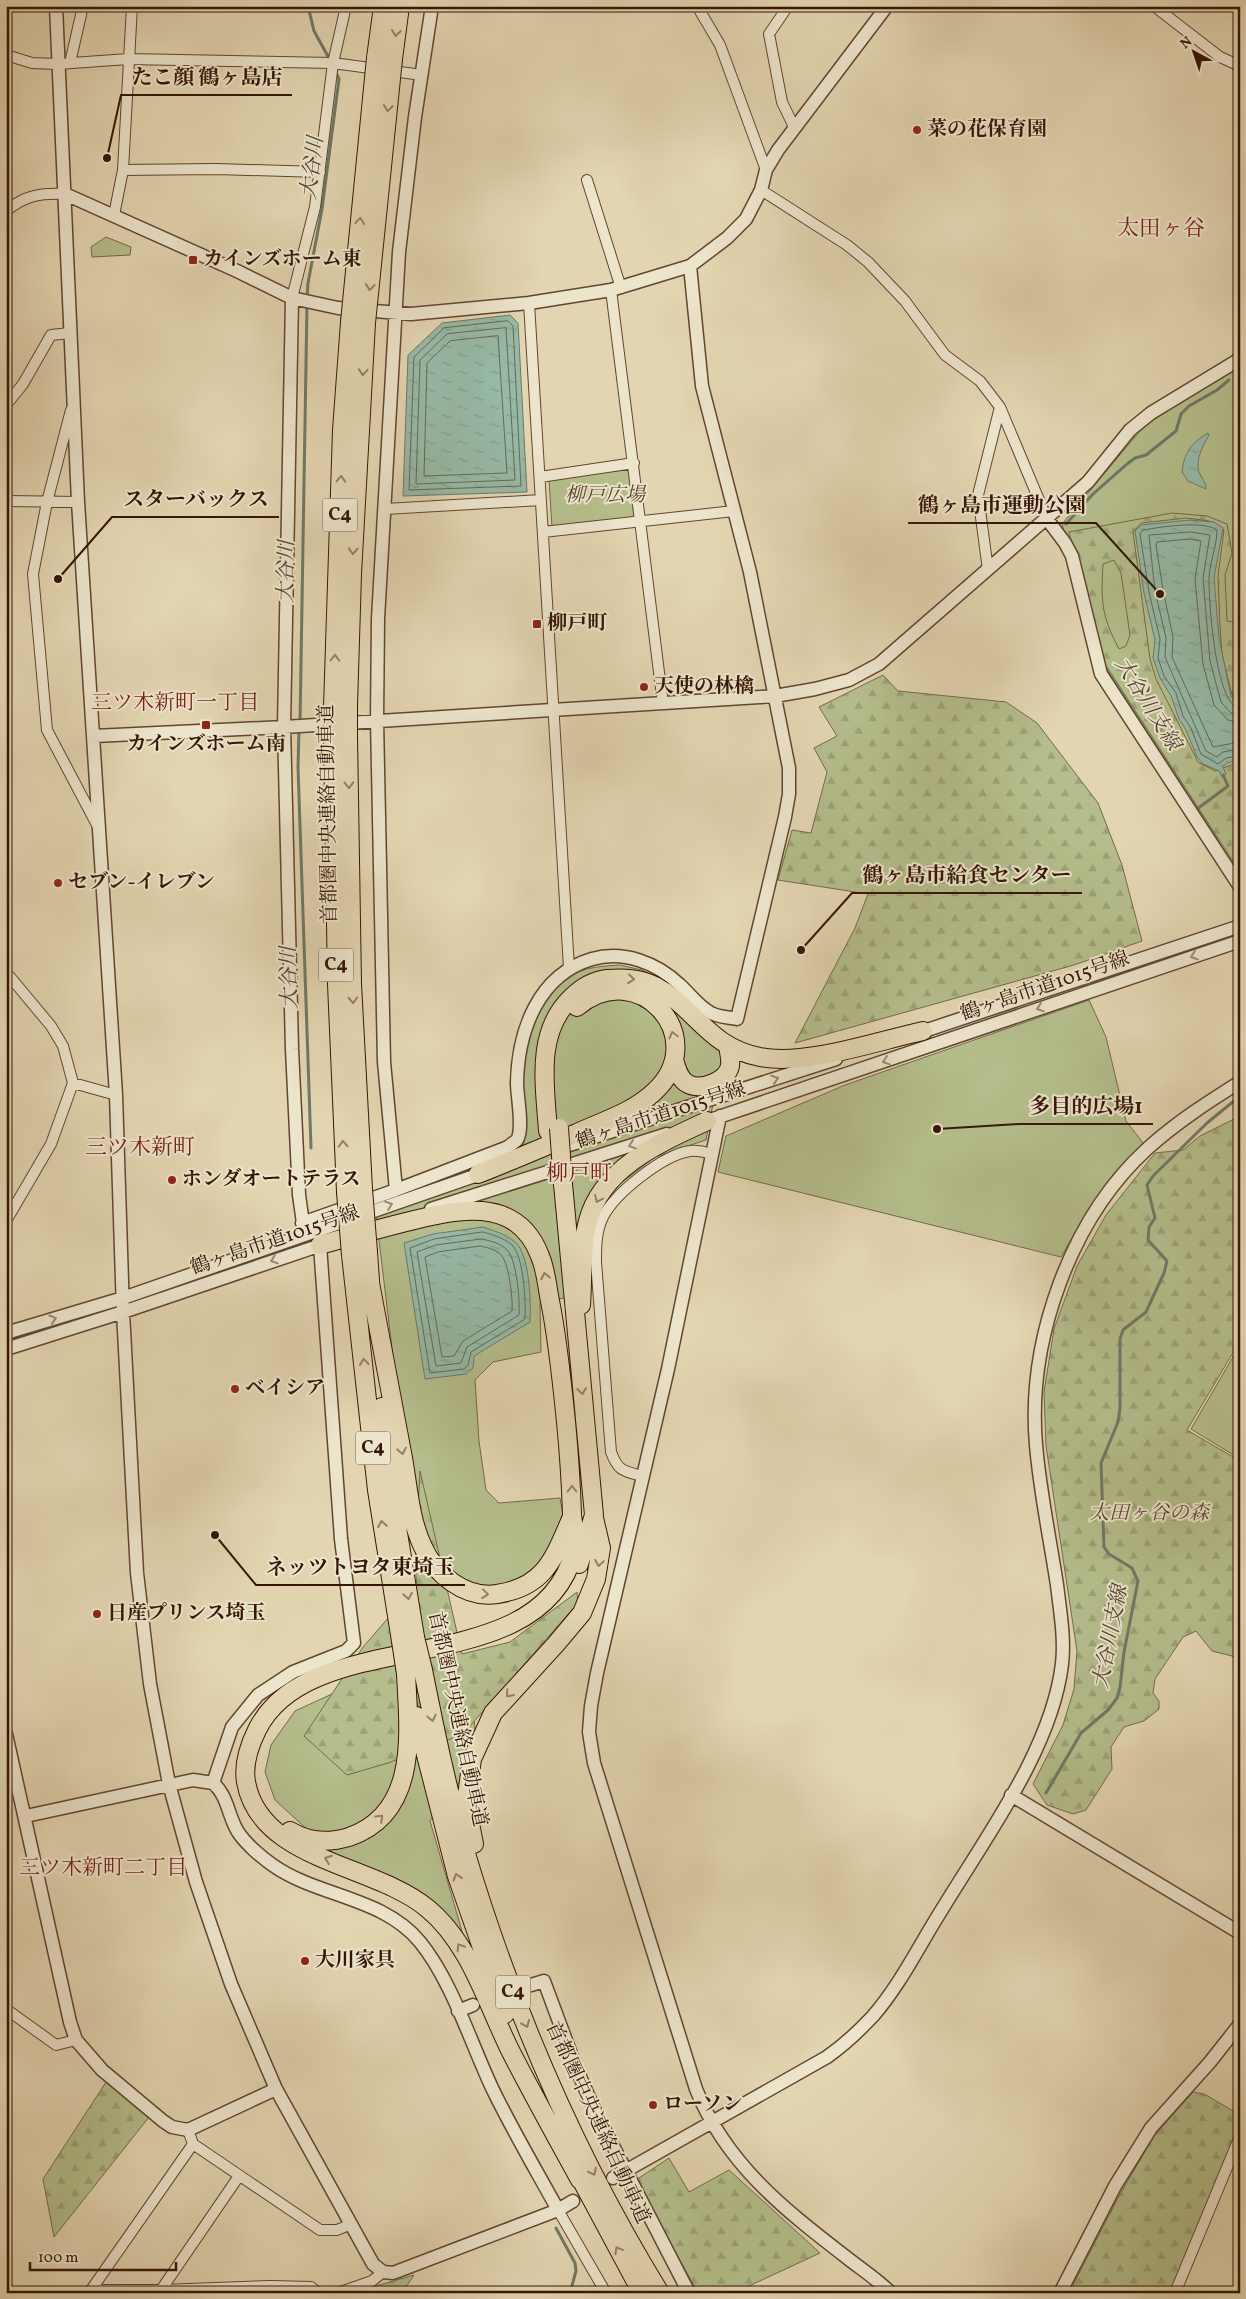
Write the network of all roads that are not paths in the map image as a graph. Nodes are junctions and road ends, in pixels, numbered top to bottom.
1 (56, 6) edge
2 (84, 6) edge
3 (132, 6) edge
4 (346, 6) edge
5 (383, 6) edge
6 (400, 6) edge
7 (432, 6) edge
8 (696, 6) edge
9 (788, 6) edge
10 (887, 6) edge
11 (1154, 6) edge
12 (6, 55) edge
13 (384, 58) junction
14 (128, 59) junction
15 (333, 63) junction
16 (64, 64) junction
17 (1240, 66) edge
18 (422, 75) junction
19 (794, 127) junction
20 (123, 170) junction
21 (766, 170) junction
22 (320, 172) junction
23 (587, 180) dead end
24 (761, 190) junction
25 (65, 194) junction
26 (6, 211) edge
27 (114, 215) junction
28 (690, 266) junction
29 (616, 289) junction
30 (292, 298) junction
31 (529, 303) junction
32 (396, 314) junction
33 (70, 333) junction
34 (1240, 358) edge
35 (73, 404) junction
36 (6, 405) edge
37 (1000, 406) junction
38 (634, 463) junction
39 (540, 478) junction
40 (542, 500) junction
41 (6, 501) edge
42 (47, 502) junction
43 (78, 502) junction
44 (385, 509) junction
45 (734, 511) junction
46 (1047, 518) junction
47 (641, 521) junction
48 (543, 532) junction
49 (988, 570) junction
50 (775, 696) junction
51 (663, 704) junction
52 (552, 710) junction
53 (376, 720) junction
54 (284, 726) junction
55 (94, 736) junction
56 (99, 828) junction
57 (1240, 886) edge
58 (1240, 926) edge
59 (1240, 941) edge
60 (569, 968) junction
61 (6, 972) edge
62 (923, 1031) junction
63 (728, 1046) junction
64 (674, 1060) junction
65 (1240, 1082) edge
66 (73, 1084) junction
67 (116, 1095) junction
68 (714, 1119) junction
69 (553, 1129) junction
70 (712, 1154) junction
71 (478, 1174) junction
72 (558, 1185) junction
73 (396, 1190) junction
74 (6, 1221) edge
75 (303, 1228) junction
76 (320, 1244) junction
77 (360, 1253) junction
78 (370, 1283) junction
79 (122, 1298) junction
80 (123, 1312) junction
81 (6, 1333) edge
82 (558, 1341) junction
83 (577, 1342) junction
84 (6, 1349) edge
85 (642, 1476) junction
86 (594, 1515) junction
87 (572, 1516) junction
88 (408, 1639) junction
89 (414, 1672) junction
90 (6, 1734) edge
91 (213, 1782) junction
92 (169, 1784) junction
93 (1011, 1795) junction
94 (26, 1816) junction
95 (489, 1926) junction
96 (1240, 1933) edge
97 (531, 1985) tunnel mouth
98 (473, 2005) tunnel mouth
99 (6, 2009) edge
100 (458, 2011) junction
101 (1240, 2024) edge
102 (76, 2040) junction
103 (276, 2090) junction
104 (711, 2123) junction
105 (188, 2130) junction
106 (1240, 2136) edge
107 (192, 2144) junction
108 (625, 2171) junction
109 (239, 2176) junction
110 (613, 2178) dead end
111 (580, 2180) junction
112 (573, 2201) dead end
113 (558, 2210) junction
114 (349, 2225) junction
115 (383, 2272) junction
116 (161, 2290) junction
117 (318, 2293) edge
118 (338, 2293) edge
119 (606, 2293) edge
120 (642, 2293) edge
121 (660, 2293) edge
122 (689, 2293) edge
123 (891, 2293) edge
124 (1060, 2293) edge
125 (1175, 2293) edge

1 - 16 street
2 - 16 street
3 - 14 street
4 - 15 street
5 - 13 highway, 首都圏中央連絡自動車道 / C4
6 -> 13 highway, 首都圏中央連絡自動車道 / C4
7 - 18 street
8 - 21 street
9 - 19 street
10 - 19 street
11 - 17 street
12 - 16 street
13 - 77 highway, 首都圏中央連絡自動車道 / C4, bridge
14 - 15 street
14 - 16 street
14 - 20 street
15 - 18 street
15 - 22 street
16 - 25 street
18 - 32 street
19 - 21 street
20 - 22 street
20 - 27 street
21 - 24 street
22 - 30 street
23 - 29 street
24 - 28 street
24 - 37 street
25 - 26 street
25 - 27 street
25 - 33 street
27 - 30 street
28 - 29 street
28 - 45 street
29 - 31 street
29 - 38 street
30 - 32 street
30 - 54 street
31 - 32 street
31 - 39 street
32 - 44 street
33 - 35 street
33 - 36 street
34 - 46 street
35 - 42 street
35 - 43 street
37 - 46 street
37 - 49 street
38 - 39 street
38 - 47 street
39 - 40 street
40 - 44 street
40 - 48 street
41 - 42 street
42 - 43 street
42 - 56 street
43 - 55 street
44 - 53 street
45 - 47 street
45 - 50 street
46 - 49 street
46 - 57 street
47 - 48 street
47 - 51 street
48 - 52 street
49 - 50 street
50 - 51 street
50 - 60 street
51 - 52 street
52 - 53 street
52 - 60 street
53 - 54 street
53 - 73 street
54 - 55 street
54 - 75 street
55 - 56 street
56 - 67 street
58 - 62 street, 鶴ヶ島市道1015号線
59 -> 68 street, 鶴ヶ島市道1015号線
60 - 73 street
61 - 66 street
62 - 63 highway
71 -> 62 street, 鶴ヶ島市道1015号線
63 - 64 highway
69 -> 63 highway
64 -> 69 highway
64 - 71 highway
65 - 93 street
66 - 67 street
66 - 74 street
67 - 79 street
68 - 70 street
68 -> 76 street, 鶴ヶ島市道1015号線
68 -> 83 highway
69 - 72 highway, bridge
70 - 85 street
70 - 85 street
75 -> 71 street, 鶴ヶ島市道1015号線
72 - 82 highway
72 - 83 highway
73 - 75 street
75 - 79 street, 鶴ヶ島市道1015号線
76 -> 80 street, 鶴ヶ島市道1015号線
82 -> 76 highway
76 - 91 street
77 - 78 highway, 首都圏中央連絡自動車道 / C4
88 -> 77 highway, 首都圏中央連絡自動車道 / C4
78 -> 87 highway
78 -> 88 highway, 首都圏中央連絡自動車道 / C4
79 - 80 street
81 -> 79 street, 鶴ヶ島市道1015号線
80 - 84 street, 鶴ヶ島市道1015号線
80 - 92 street
87 -> 82 highway
83 -> 86 highway
85 - 104 street
86 -> 89 highway
86 -> 95 highway
111 -> 87 highway
88 - 89 highway, 首都圏中央連絡自動車道 / C4, bridge
89 -> 95 highway, 首都圏中央連絡自動車道 / C4
111 -> 89 highway, 首都圏中央連絡自動車道 / C4
90 - 94 street
91 - 92 street
91 - 100 street
92 - 94 street
92 - 103 street
93 - 96 street
93 - 104 street
94 - 102 street
95 -> 121 highway, 首都圏中央連絡自動車道 / C4
97 - 108 street
98 - 100 street
99 - 102 street
100 - 113 street
101 - 124 street
102 - 105 street
103 - 105 street
103 - 114 street
104 - 108 street
104 - 123 street
105 - 107 street
106 - 125 street
107 - 109 street
107 - 116 street
108 - 110 street
108 - 122 street
109 - 114 street
109 - 116 street
120 -> 111 highway, 首都圏中央連絡自動車道 / C4
112 - 113 street
113 - 115 street
113 - 119 street
114 - 115 street
115 - 118 street
116 - 117 street

